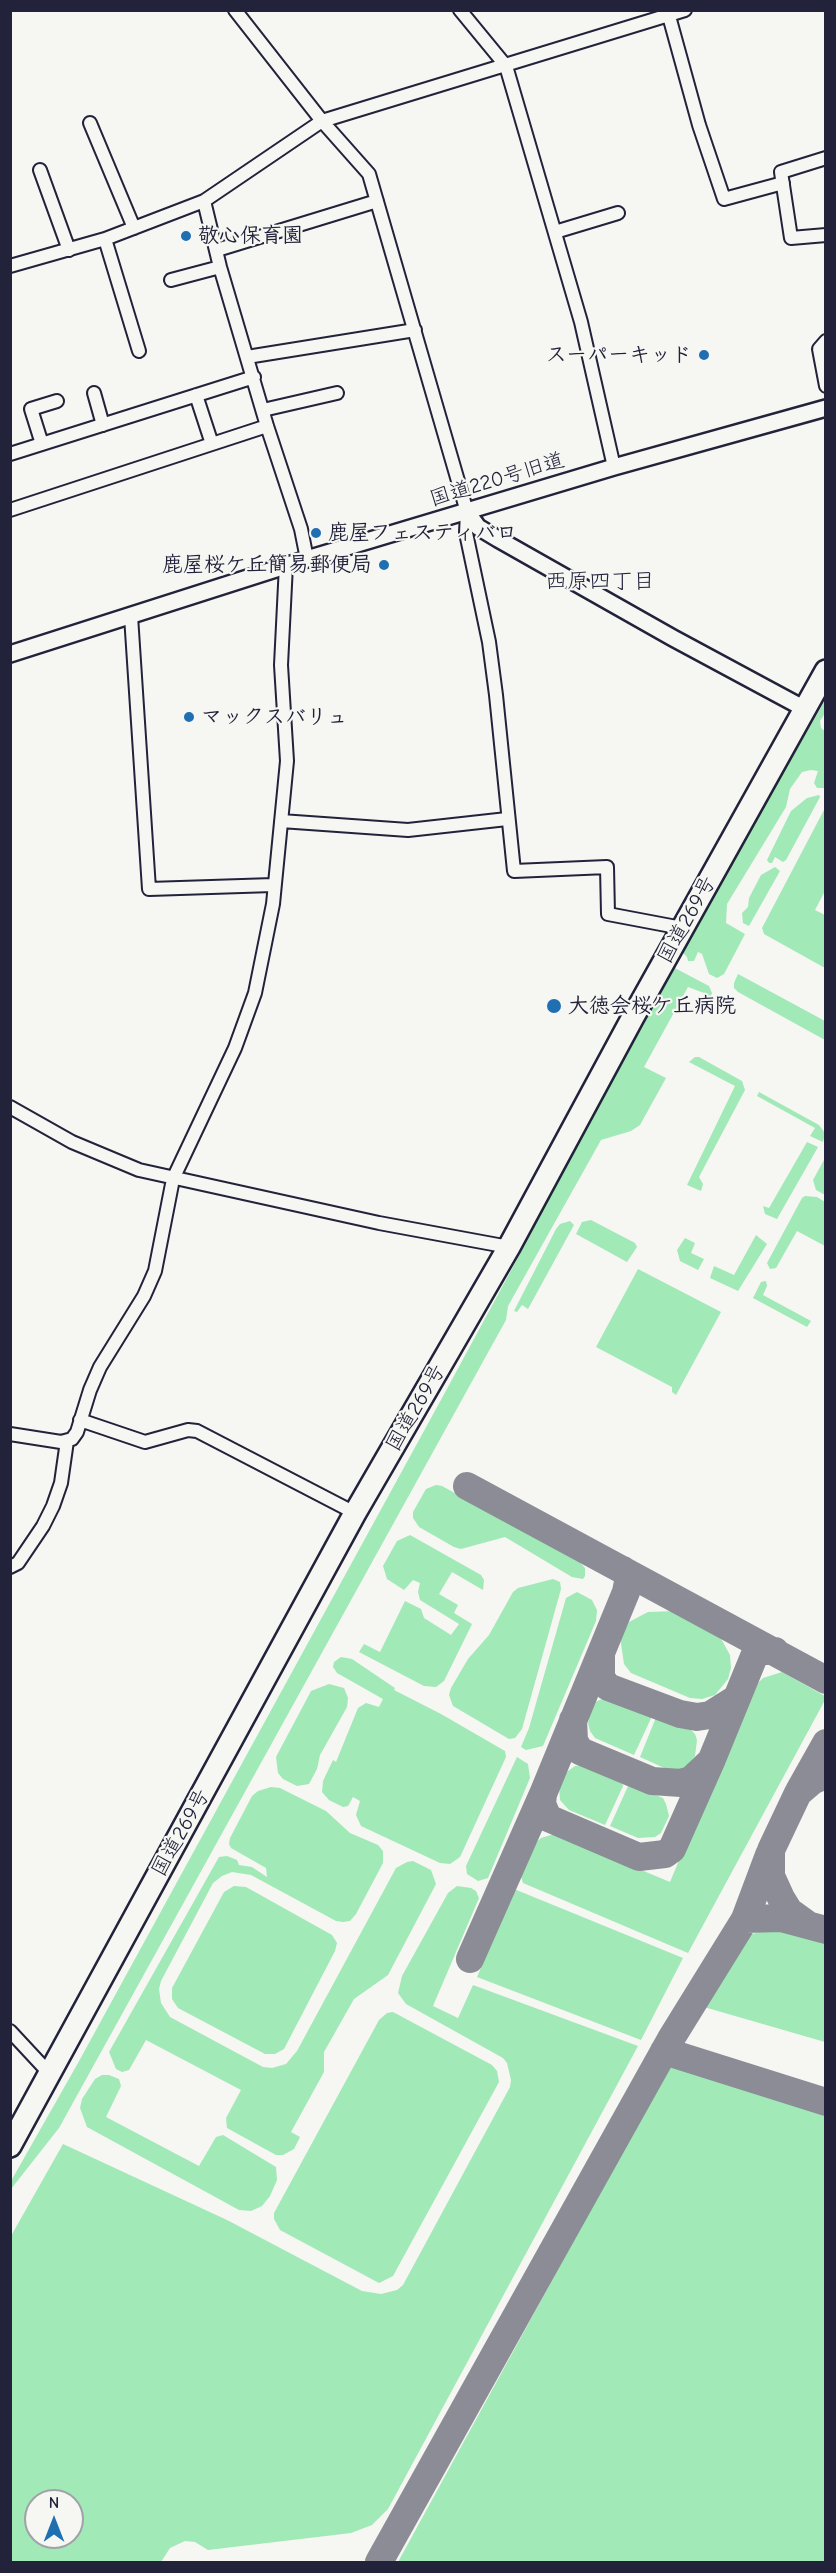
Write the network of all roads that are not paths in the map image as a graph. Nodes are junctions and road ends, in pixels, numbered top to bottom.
1 (235, 10) edge
2 (460, 10) edge
3 (685, 10) edge
4 (669, 15) junction
5 (506, 66) junction
6 (322, 122) junction
7 (90, 123) dead end
8 (825, 158) edge
9 (40, 170) dead end
10 (783, 183) junction
11 (204, 201) junction
12 (377, 201) junction
13 (618, 213) dead end
14 (134, 228) junction
15 (555, 232) junction
16 (825, 235) edge
17 (105, 239) junction
18 (69, 250) junction
19 (217, 250) junction
20 (10, 266) edge
21 (220, 267) junction
22 (171, 280) dead end
23 (415, 330) junction
24 (825, 341) edge
25 (139, 351) dead end
26 (247, 357) junction
27 (254, 377) junction
28 (825, 386) edge
29 (94, 393) dead end
30 (337, 393) dead end
31 (196, 395) junction
32 (57, 401) dead end
33 (825, 408) edge
34 (263, 410) junction
35 (103, 425) junction
36 (267, 426) junction
37 (42, 444) junction
38 (212, 444) junction
39 (11, 452) edge
40 (614, 466) junction
41 (10, 510) edge
42 (467, 512) junction
43 (307, 559) junction
44 (286, 566) junction
45 (131, 616) junction
46 (10, 654) edge
47 (825, 671) edge
48 (805, 709) junction
49 (507, 819) junction
50 (281, 821) junction
51 (273, 885) junction
52 (682, 928) junction
53 (10, 1107) edge
54 (173, 1179) junction
55 (509, 1247) junction
56 (80, 1420) junction
57 (10, 1434) edge
58 (67, 1441) junction
59 (355, 1513) junction
60 (10, 1567) edge
61 (10, 2031) edge
62 (50, 2074) junction
63 (10, 2146) edge

1 - 6 street
2 - 5 street
3 - 4 street
4 - 5 street
4 - 10 street
5 - 6 street
5 - 15 street
6 - 11 street
6 - 12 street
7 - 14 street
8 - 10 street
9 - 18 street
10 - 16 street
11 - 14 street
11 - 19 street
12 - 19 street
12 - 23 street
13 - 15 street
14 - 17 street
15 - 40 street
17 - 18 street
17 - 25 street
18 - 20 street
19 - 21 street
21 - 22 street
21 - 26 street
23 - 26 street
23 - 42 street
24 - 28 street
26 - 27 street
27 - 31 street
27 - 34 street
29 - 35 street
30 - 34 street
31 - 35 street
31 - 38 street
32 - 37 street
33 - 40 street, 国道220号旧道
34 - 36 street
35 - 37 street
36 - 38 street
36 - 43 street
37 - 39 street
38 - 41 street
40 - 42 street, 国道220号旧道
42 - 43 street, 国道220号旧道
42 - 48 street
42 - 49 street
43 - 44 street, 国道220号旧道
44 - 45 street, 国道220号旧道
44 - 50 street
45 - 46 street, 国道220号旧道
45 - 51 street
47 - 48 highway, 国道269号
48 - 52 highway, 国道269号
49 - 50 street
49 - 52 street
50 - 51 street
51 - 54 street
52 - 55 highway, 国道269号
53 - 54 street
54 - 55 street
54 - 56 street
55 - 59 highway, 国道269号
56 - 58 street
56 - 59 street
57 - 58 street
58 - 60 street
59 - 62 highway, 国道269号
61 - 62 street
62 - 63 highway, 国道269号

